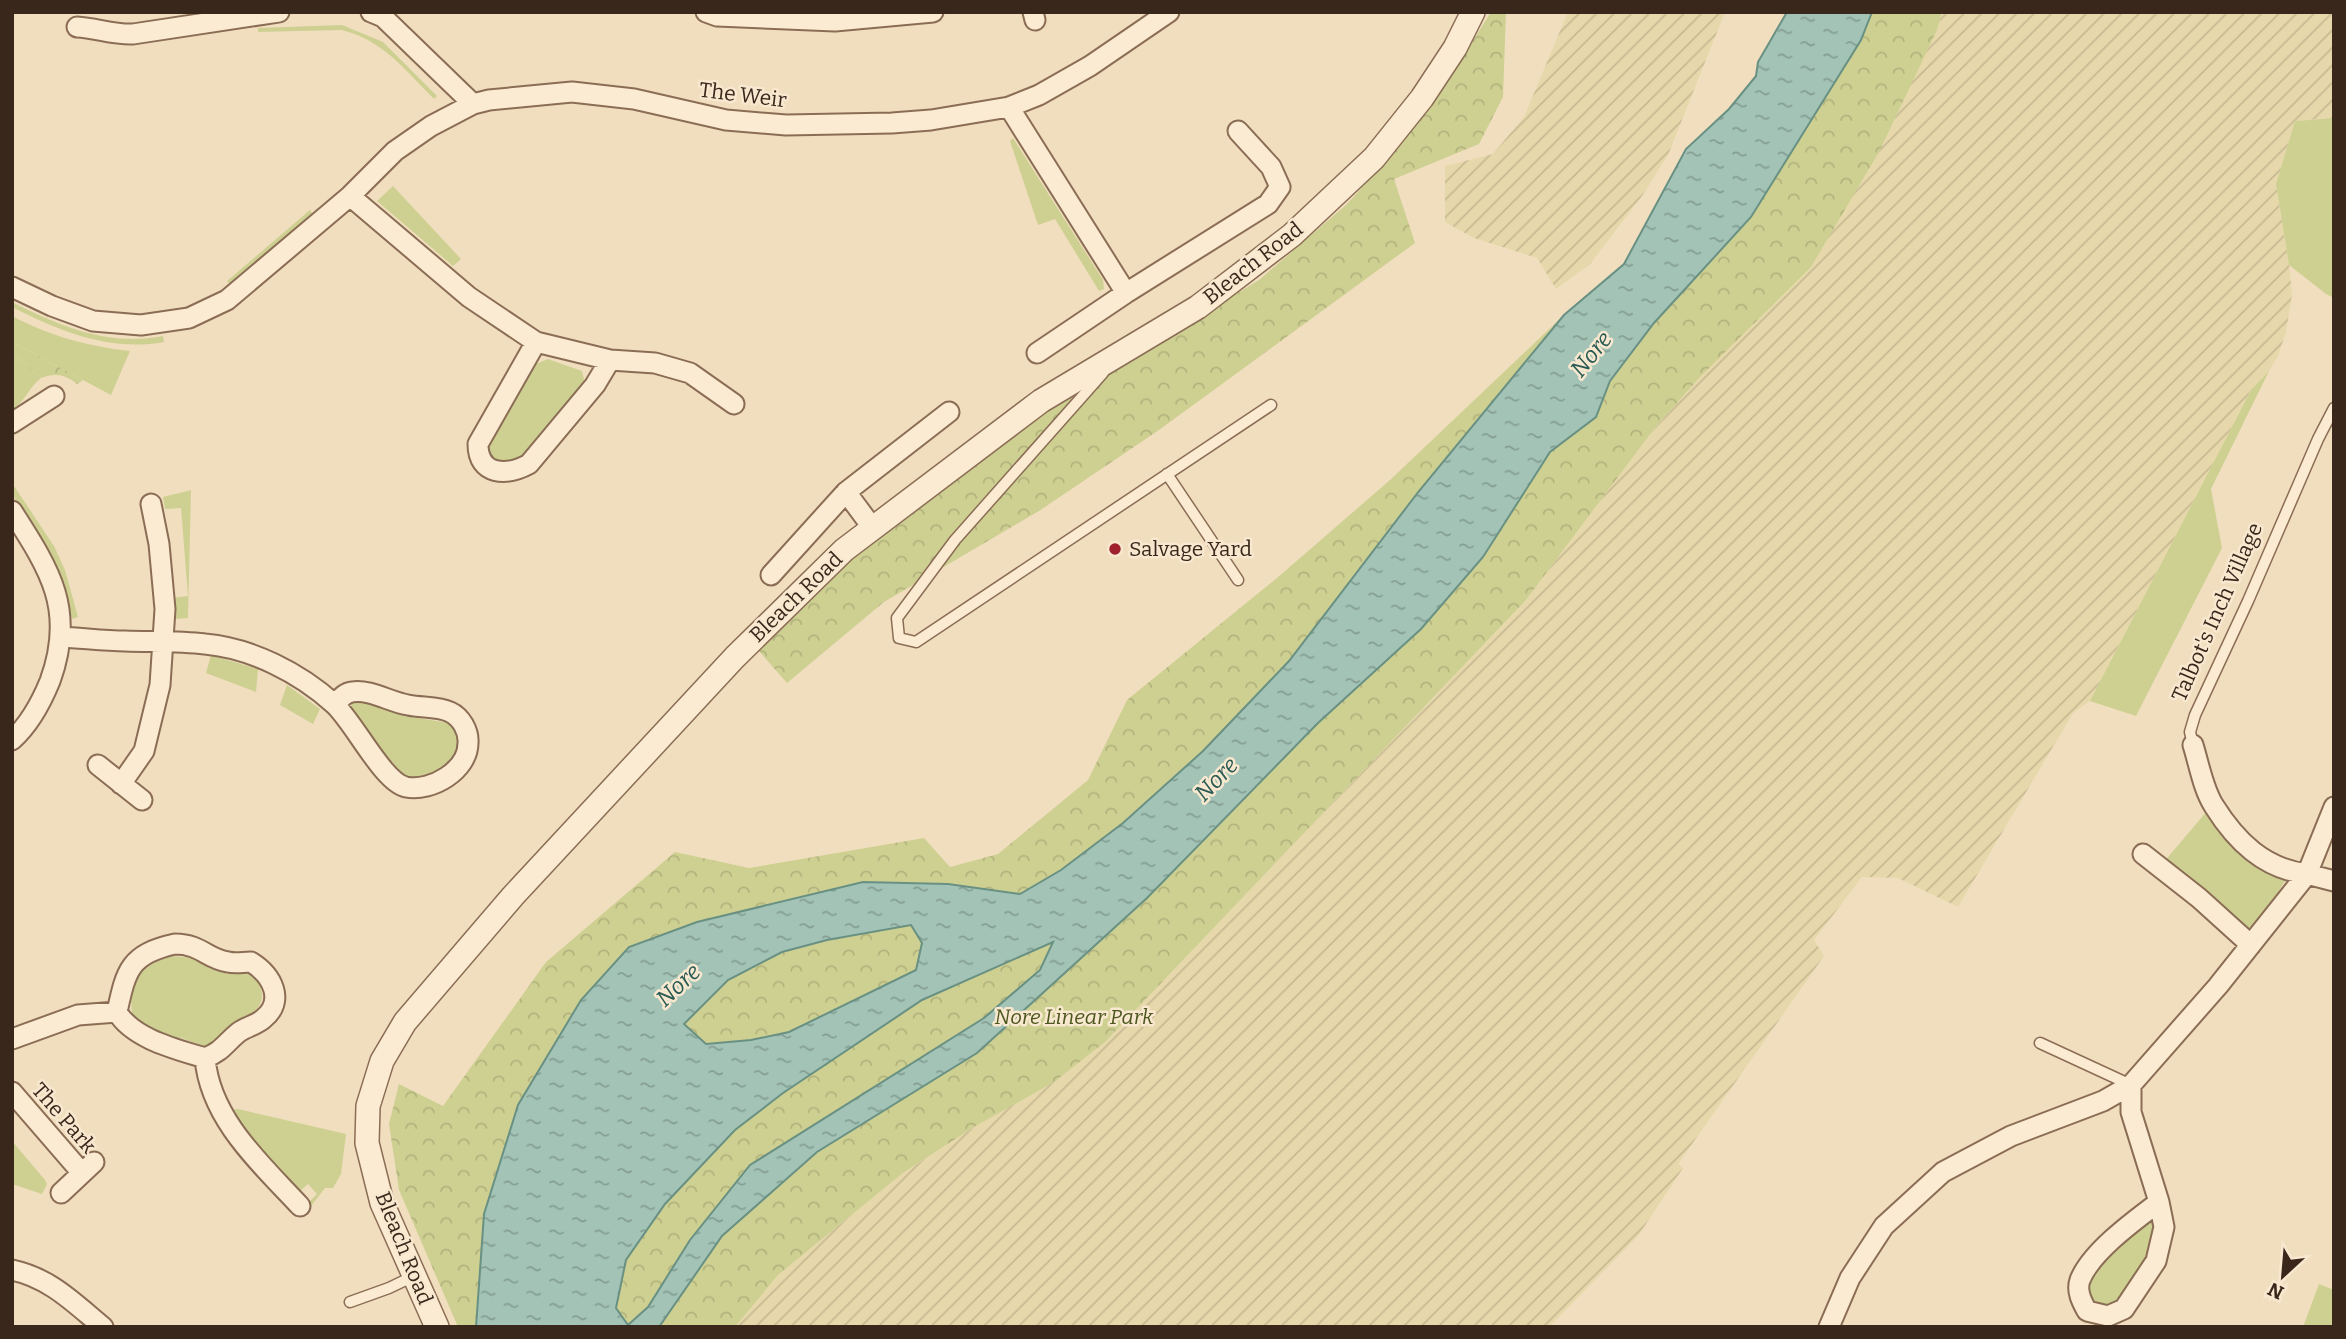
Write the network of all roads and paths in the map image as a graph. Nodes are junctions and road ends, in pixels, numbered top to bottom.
1 (279, 12) edge
2 (371, 12) edge
3 (706, 12) edge
4 (933, 12) edge
5 (1169, 12) edge
6 (1473, 12) edge
7 (77, 27) dead end
8 (473, 104) junction
9 (1009, 107) junction
10 (1238, 131) dead end
11 (350, 197) junction
12 (12, 287) edge
13 (1126, 293) junction
14 (536, 342) junction
15 (1037, 354) dead end
16 (1119, 354) junction
17 (610, 360) junction
18 (54, 396) dead end
19 (734, 404) dead end
20 (1271, 405) dead end
21 (2334, 408) edge
22 (948, 412) dead end
23 (12, 423) edge
24 (1167, 474) junction
25 (846, 492) junction
26 (151, 504) dead end
27 (12, 511) edge
28 (872, 527) junction
29 (771, 575) dead end
30 (1238, 580) dead end
31 (61, 637) junction
32 (164, 643) junction
33 (335, 704) junction
34 (12, 740) edge
35 (2193, 745) joint
36 (98, 765) dead end
37 (121, 784) junction
38 (142, 800) dead end
39 (2334, 807) edge
40 (2143, 854) dead end
41 (2307, 874) junction
42 (2334, 881) edge
43 (2251, 945) junction
44 (117, 1012) junction
45 (12, 1039) edge
46 (2039, 1043) dead end
47 (205, 1058) junction
48 (2131, 1086) junction
49 (12, 1092) edge
50 (61, 1193) dead end
51 (2159, 1202) junction
52 (300, 1206) dead end
53 (12, 1269) edge
54 (414, 1276) junction
55 (350, 1302) dead end
56 (103, 1327) edge
57 (437, 1327) edge
58 (1829, 1327) edge

1 - 7 street
2 - 8 street
3 - 4 street
5 - 9 street, The Weir
6 - 16 street, Bleach Road
8 - 9 street, The Weir
8 - 11 street, The Weir
9 - 13 street
10 - 13 street
11 - 12 street, The Weir
11 - 14 street
13 - 15 street
14 - 17 street
14 - 17 street
16 - 24 lane
16 - 28 street, Bleach Road
17 - 19 street
18 - 23 street
20 - 24 lane
21 - 35 lane, Talbot's Inch Village
22 - 25 street
24 - 30 lane
25 - 28 street
25 - 29 street
26 - 32 street
27 - 31 street
28 - 54 street, Bleach Road
31 - 32 street
31 - 34 street
32 - 33 street
32 - 37 street
33 - 33 street
35 - 41 street, Talbot's Inch Village
36 - 37 street
37 - 38 street
39 - 41 street
40 - 43 street
41 - 42 street, Talbot's Inch Village
41 - 43 street
43 - 48 street
44 - 45 street
44 - 47 street
44 - 47 street
46 - 48 lane
47 - 52 street
48 - 51 street
48 - 58 street
49 - 50 street, The Park
51 - 51 street
53 - 56 street
54 - 55 lane
54 - 57 street, Bleach Road

